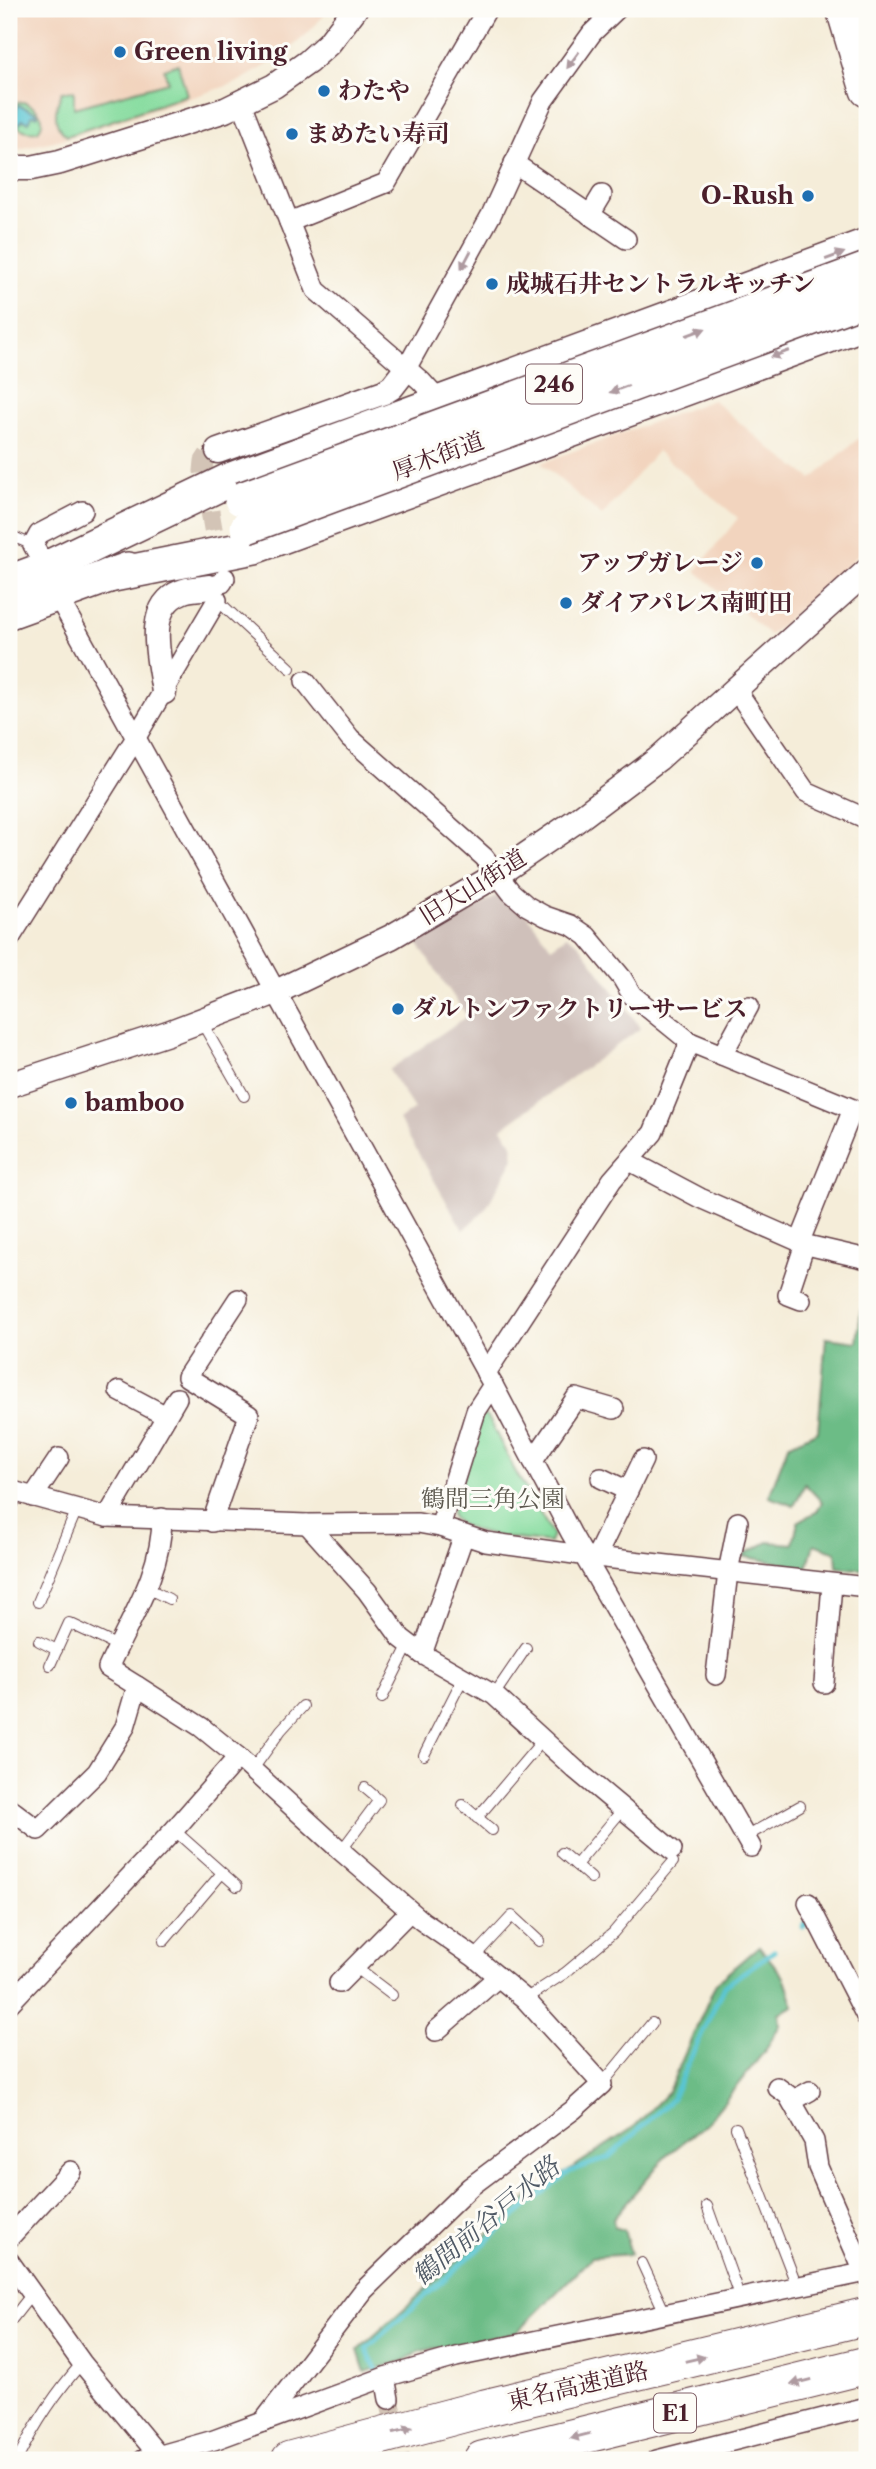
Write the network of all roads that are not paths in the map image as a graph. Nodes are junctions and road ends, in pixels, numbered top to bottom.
1 (355, 9) edge
2 (487, 9) edge
3 (617, 9) edge
4 (843, 9) edge
5 (859, 9) edge
6 (867, 37) edge
7 (867, 90) edge
8 (242, 103) junction
9 (513, 163) junction
10 (9, 168) edge
11 (603, 195) dead end
12 (590, 215) junction
13 (289, 222) junction
14 (626, 239) dead end
15 (867, 245) edge
16 (867, 269) edge
17 (793, 272) junction
18 (867, 298) edge
19 (867, 323) edge
20 (828, 337) junction
21 (407, 369) junction
22 (441, 403) junction
23 (213, 455) dead end
24 (83, 511) dead end
25 (244, 513) junction
26 (9, 535) edge
27 (45, 569) junction
28 (867, 570) edge
29 (108, 576) junction
30 (9, 582) edge
31 (218, 585) junction
32 (9, 612) edge
33 (290, 668) dead end
34 (305, 681) dead end
35 (736, 690) junction
36 (163, 692) junction
37 (135, 739) junction
38 (867, 818) edge
39 (498, 874) junction
40 (9, 940) edge
41 (276, 992) junction
42 (749, 1006) dead end
43 (201, 1021) junction
44 (690, 1042) junction
45 (722, 1055) junction
46 (9, 1085) edge
47 (244, 1096) dead end
48 (630, 1161) junction
49 (802, 1243) junction
50 (867, 1259) edge
51 (238, 1299) dead end
52 (801, 1300) dead end
53 (490, 1379) junction
54 (119, 1391) dead end
55 (177, 1398) dead end
56 (614, 1409) dead end
57 (166, 1416) junction
58 (59, 1458) dead end
59 (643, 1460) dead end
60 (533, 1461) junction
61 (601, 1478) dead end
62 (628, 1491) junction
63 (20, 1493) edge
64 (77, 1509) junction
65 (9, 1513) edge
66 (107, 1517) junction
67 (162, 1518) junction
68 (738, 1521) dead end
69 (212, 1522) junction
70 (307, 1524) junction
71 (440, 1527) junction
72 (464, 1535) junction
73 (590, 1556) junction
74 (728, 1572) junction
75 (832, 1584) junction
76 (867, 1587) edge
77 (147, 1588) junction
78 (169, 1599) dead end
79 (38, 1602) dead end
80 (39, 1640) dead end
81 (118, 1646) junction
82 (526, 1648) dead end
83 (415, 1649) junction
84 (57, 1650) junction
85 (50, 1665) dead end
86 (716, 1675) dead end
87 (463, 1678) junction
88 (824, 1683) dead end
89 (137, 1686) junction
90 (494, 1695) junction
91 (382, 1698) dead end
92 (303, 1706) dead end
93 (543, 1740) junction
94 (424, 1755) dead end
95 (245, 1763) junction
96 (365, 1788) dead end
97 (463, 1805) dead end
98 (800, 1806) dead end
99 (9, 1808) edge
100 (623, 1809) junction
101 (477, 1818) junction
102 (174, 1829) junction
103 (492, 1830) dead end
104 (748, 1842) joint
105 (341, 1851) junction
106 (562, 1853) dead end
107 (673, 1856) joint
108 (576, 1866) junction
109 (222, 1873) junction
110 (591, 1878) dead end
111 (237, 1886) dead end
112 (808, 1903) dead end
113 (410, 1911) junction
114 (164, 1941) dead end
115 (539, 1941) dead end
116 (474, 1957) junction
117 (355, 1966) junction
118 (498, 1977) junction
119 (339, 1983) dead end
120 (393, 1995) dead end
121 (525, 1999) junction
122 (9, 2004) edge
123 (867, 2018) edge
124 (652, 2023) dead end
125 (436, 2031) dead end
126 (602, 2084) junction
127 (777, 2087) dead end
128 (810, 2091) dead end
129 (792, 2101) junction
130 (736, 2128) dead end
131 (71, 2171) dead end
132 (707, 2206) dead end
133 (9, 2238) edge
134 (9, 2260) edge
135 (642, 2263) dead end
136 (866, 2272) edge
137 (797, 2286) junction
138 (32, 2295) junction
139 (740, 2298) junction
140 (665, 2314) junction
141 (867, 2316) edge
142 (9, 2323) edge
143 (82, 2363) junction
144 (867, 2365) edge
145 (385, 2378) junction
146 (389, 2399) tunnel mouth
147 (867, 2407) edge
148 (838, 2415) junction
149 (867, 2419) edge
150 (263, 2422) junction
151 (151, 2458) edge
152 (17, 2460) edge
153 (290, 2460) edge
154 (482, 2460) edge
155 (657, 2460) edge

1 - 8 street
2 - 13 street
3 -> 9 street
4 - 7 highway
5 - 6 highway
8 - 10 street
8 - 13 street
9 - 12 street
9 -> 21 street
11 - 12 street
12 - 14 street
13 - 21 street
17 -> 15 highway
25 -> 16 highway, 厚木街道 / 246, bridge
17 - 20 highway
17 - 22 highway
18 -> 25 highway, 厚木街道 / 246, bridge
19 - 20 highway
20 -> 29 highway
21 - 22 street
21 - 23 street
22 - 27 highway
24 - 27 street
25 - 27 highway, 厚木街道 / 246
25 - 29 highway, 厚木街道 / 246
26 - 27 lane
27 - 29 highway, 厚木街道 / 246
27 - 30 highway, 厚木街道 / 246
27 - 32 highway, 厚木街道 / 246
27 - 37 street
28 - 35 street, 旧大山街道
31 - 33 lane
31 - 36 street
31 - 36 street
34 - 39 street
35 - 38 street
35 - 39 street, 旧大山街道
36 - 37 street
37 - 40 street
37 - 41 street
39 - 41 street, 旧大山街道
39 - 44 street
41 - 43 street, 旧大山街道
41 - 53 street
42 - 45 street
43 - 46 street, 旧大山街道
43 - 47 lane
44 - 45 street
44 - 48 street
45 - 49 street
48 - 49 street
48 - 53 street
49 - 50 street
49 - 52 street
51 - 69 street
53 - 60 street
53 - 71 street
54 - 57 street
55 - 57 street
56 - 60 street
57 - 66 street
58 - 63 street
59 - 62 street
60 - 73 street
61 - 62 street
62 - 73 street
63 - 64 street
63 - 65 lane
64 - 66 street
64 - 79 lane
66 - 67 street
67 - 69 street
67 - 77 street
68 - 74 street
69 - 70 street
70 - 71 street
70 - 83 street
71 - 72 street
72 - 73 street
72 - 83 street
73 - 74 street
73 - 104 street
74 - 75 street
74 - 86 street
75 - 76 street
75 - 88 street
77 - 78 lane
77 - 81 street
80 - 84 lane
81 - 84 lane
81 - 89 street
82 - 90 lane
83 - 87 street
83 - 91 lane
84 - 85 lane
87 - 90 street
87 - 94 lane
89 - 95 street
89 - 99 street
90 - 93 street
92 - 95 lane
93 - 100 street
93 - 101 lane
95 - 102 street
95 - 105 street
96 - 105 lane
97 - 101 lane
98 - 104 lane
100 - 107 street
100 - 108 lane
101 - 103 lane
102 - 109 lane
102 - 122 street
105 - 113 street
106 - 108 lane
107 - 121 lane
108 - 110 lane
109 - 111 lane
109 - 114 lane
112 - 123 street
113 - 116 street
113 - 117 street
115 - 116 lane
116 - 118 street
117 - 119 street
117 - 120 lane
118 - 121 street
118 - 125 street
121 - 126 street
124 - 126 lane
126 - 150 street
127 - 129 street
128 - 129 street
129 - 136 street
130 - 137 lane
131 - 133 street
132 - 139 lane
134 - 138 street
135 - 140 lane
136 - 137 street
137 - 139 street
138 - 142 lane
138 - 143 street
139 - 140 street
140 - 145 street
153 -> 141 highway, 東名高速道路 / E1
143 - 151 street
143 - 152 lane
144 -> 154 highway, 東名高速道路 / E1
145 - 146 street
145 - 150 street
147 - 148 street
148 - 149 lane
148 - 155 street
150 - 151 street

